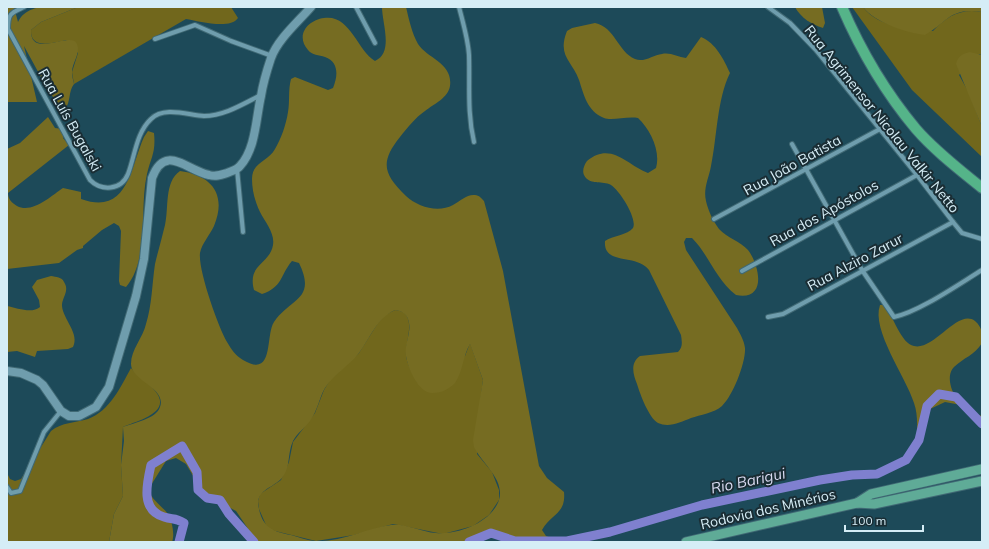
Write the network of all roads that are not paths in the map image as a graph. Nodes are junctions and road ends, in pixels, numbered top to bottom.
1 (24, 7) edge
2 (311, 7) edge
3 (356, 7) edge
4 (459, 7) edge
5 (768, 7) edge
6 (842, 7) edge
7 (155, 38) dead end
8 (375, 43) dead end
9 (272, 56) junction
10 (261, 95) junction
11 (880, 128) junction
12 (474, 142) dead end
13 (792, 144) dead end
14 (237, 169) junction
15 (807, 170) junction
16 (917, 175) junction
17 (982, 188) edge
18 (714, 219) dead end
19 (835, 220) junction
20 (953, 222) junction
21 (243, 232) dead end
22 (982, 239) edge
23 (862, 270) junction
24 (982, 270) edge
25 (742, 271) dead end
26 (768, 318) dead end
27 (7, 371) edge
28 (60, 411) junction
29 (982, 469) edge
30 (982, 481) edge
31 (7, 487) edge
32 (857, 503) junction
33 (701, 540) edge
34 (686, 542) edge

1 - 10 street, Rua Luís Bugalski
2 - 9 main road
3 - 8 street
4 - 12 street
5 - 11 street, Rua Agrimensor Nicolau Valkir Netto
6 - 17 highway
7 - 9 street
9 - 10 main road
10 - 14 main road
11 - 15 street, Rua João Batista
11 - 16 street, Rua Agrimensor Nicolau Valkir Netto
13 - 15 street
14 - 21 street
14 - 28 main road
15 - 18 street, Rua João Batista
15 - 19 street
16 - 19 street, Rua dos Apóstolos
16 - 20 street, Rua Agrimensor Nicolau Valkir Netto
19 - 23 street
19 - 25 street, Rua dos Apóstolos
20 - 22 street, Rua Agrimensor Nicolau Valkir Netto
20 - 23 street, Rua Alziro Zarur
23 - 24 street
23 - 26 street, Rua Alziro Zarur
27 - 28 main road
28 - 31 street
29 - 32 main road, Rodovia dos Minérios
30 - 32 main road, Rodovia dos Minérios
32 - 33 main road, Rodovia dos Minérios
33 - 34 main road, Rodovia dos Minérios

